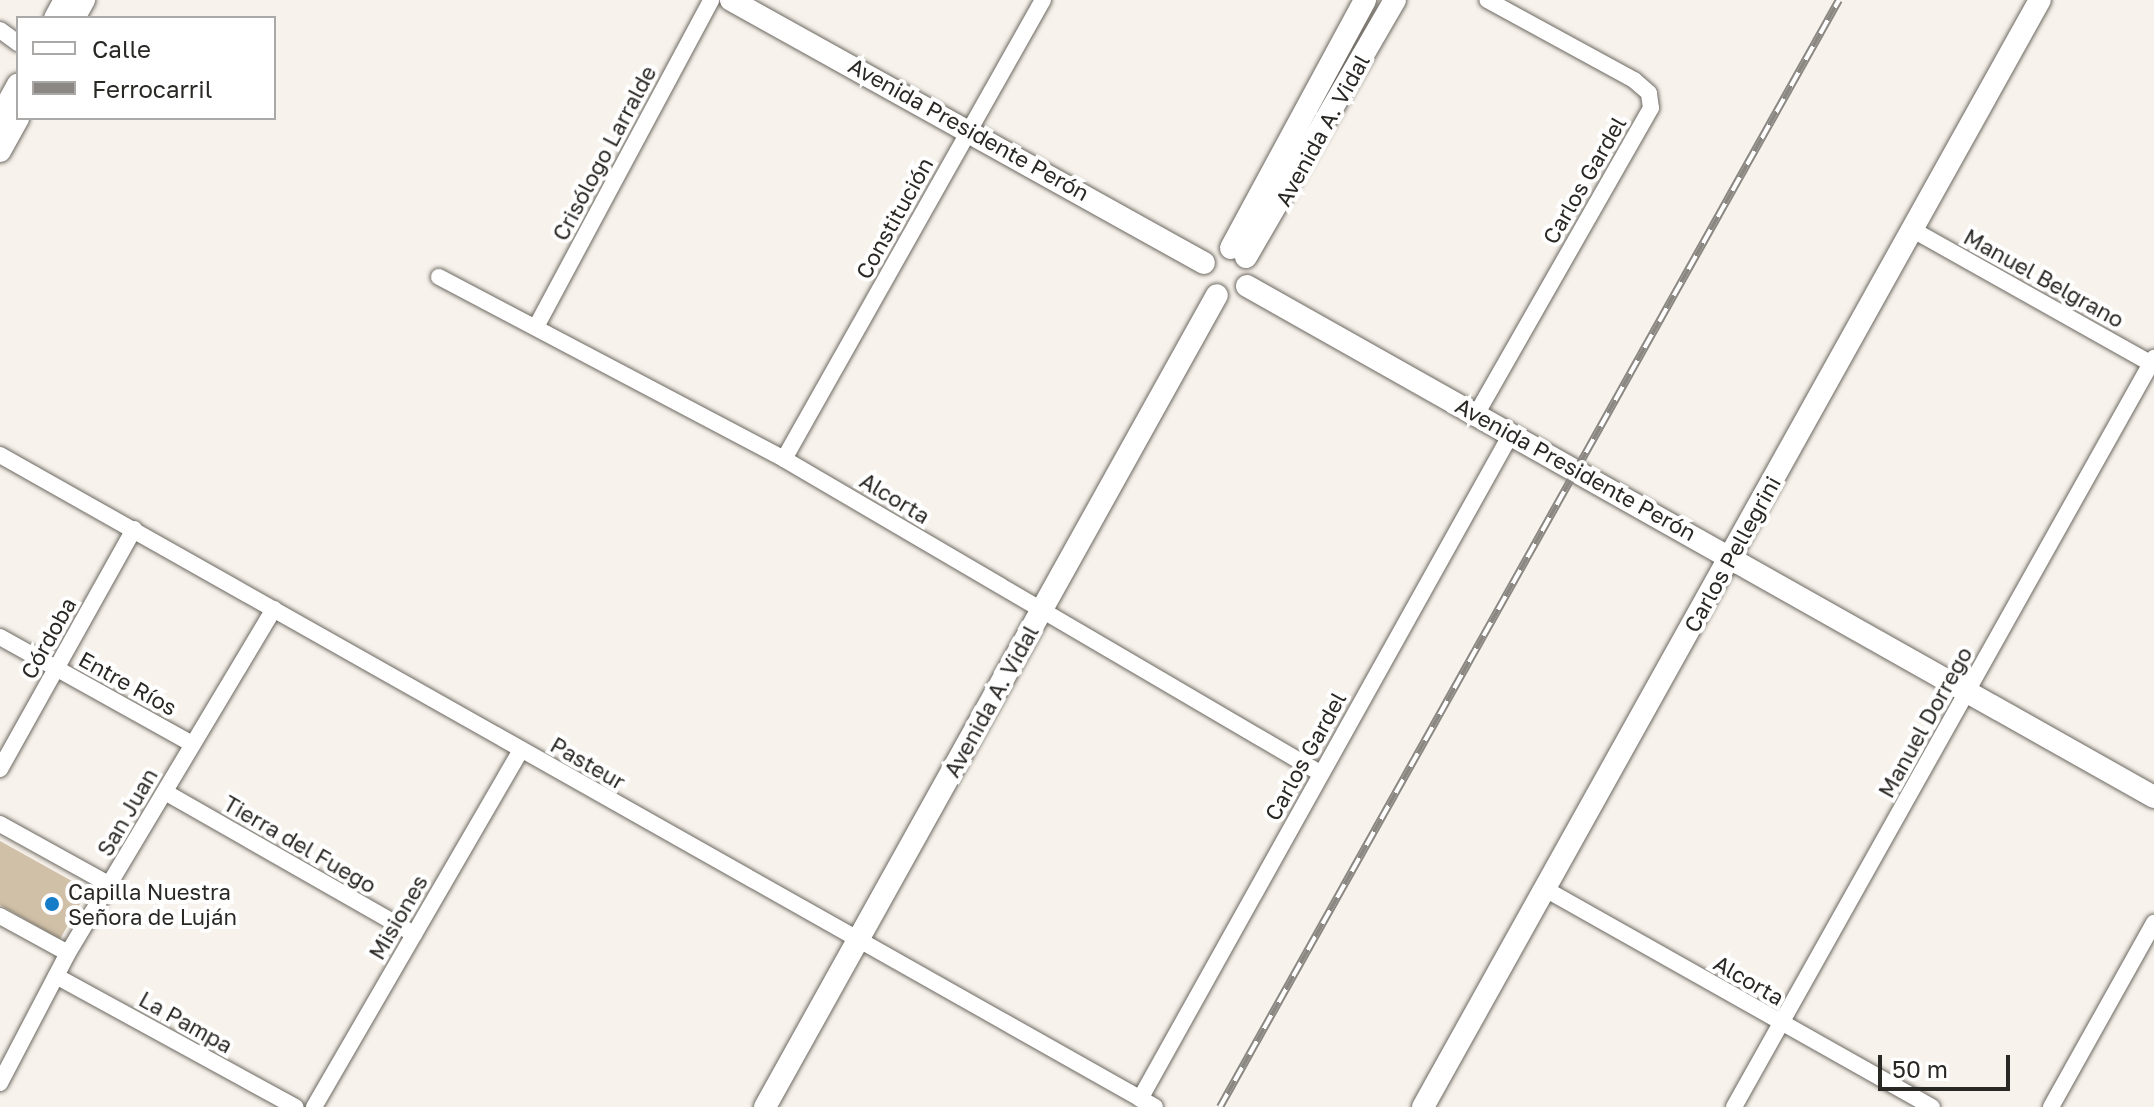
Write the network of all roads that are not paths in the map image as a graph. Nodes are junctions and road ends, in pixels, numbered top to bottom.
1 (711, 0) edge
2 (731, 0) edge
3 (1043, 0) edge
4 (1365, 0) edge
5 (1395, 0) edge
6 (1487, 0) edge
7 (2040, 0) edge
8 (16, 89) edge
9 (0, 117) edge
10 (17, 120) edge
11 (970, 127) junction
12 (0, 151) edge
13 (1913, 230) junction
14 (1238, 252) junction
15 (1204, 263) junction
16 (439, 277) dead end
17 (1247, 286) junction
18 (1217, 295) junction
19 (536, 327) junction
20 (2153, 362) edge
21 (1477, 413) junction
22 (1510, 436) junction
23 (0, 455) edge
24 (784, 459) junction
25 (134, 529) junction
26 (1730, 555) junction
27 (274, 609) junction
28 (1042, 611) junction
29 (0, 637) edge
30 (56, 669) junction
31 (1968, 688) junction
32 (192, 744) junction
33 (521, 750) junction
34 (0, 769) edge
35 (1320, 773) junction
36 (165, 792) junction
37 (2154, 797) edge
38 (0, 824) edge
39 (110, 885) junction
40 (1545, 889) junction
41 (0, 916) edge
42 (2154, 923) edge
43 (414, 934) junction
44 (858, 942) junction
45 (68, 953) junction
46 (56, 976) junction
47 (1781, 1023) junction
48 (0, 1083) edge
49 (1148, 1103) edge
50 (295, 1107) edge
51 (314, 1107) edge
52 (765, 1107) edge
53 (1423, 1107) edge
54 (1734, 1107) edge
55 (1932, 1107) edge
56 (2051, 1107) edge

1 - 19 street, Crisólogo Larralde
2 - 11 main road, Avenida Presidente Perón
3 - 11 street, Constitución
4 - 14 main road, Avenida A. Vidal
5 - 14 main road, Avenida A. Vidal
6 - 21 street, Carlos Gardel
7 - 13 main road, Carlos Pellegrini
8 - 9 main road
10 - 12 main road
11 - 15 main road, Avenida Presidente Perón
11 - 24 street, Constitución
13 - 20 street, Manuel Belgrano
13 - 26 main road, Carlos Pellegrini
14 - 15 main road
14 - 17 main road
15 - 18 main road
16 - 19 street, Alcorta
17 - 18 main road
17 - 21 main road, Avenida Presidente Perón
18 - 28 main road, Avenida A. Vidal
19 - 24 street, Alcorta
20 - 31 street, Manuel Dorrego
21 - 22 main road, Avenida Presidente Perón
22 - 26 main road, Avenida Presidente Perón
22 - 35 street, Carlos Gardel
23 - 25 street, Pasteur
24 - 28 street, Alcorta
25 - 27 street, Pasteur
25 - 30 street, Córdoba
26 - 31 main road, Avenida Presidente Perón
26 - 40 main road, Carlos Pellegrini
27 - 32 street, San Juan
27 - 33 street, Pasteur
28 - 35 street, Alcorta
28 - 44 main road, Avenida A. Vidal
29 - 30 street, Entre Ríos
30 - 32 street, Entre Ríos
30 - 34 street, Córdoba
31 - 37 main road, Avenida Presidente Perón
31 - 47 street, Manuel Dorrego
32 - 36 street, San Juan
33 - 43 street, Misiones
33 - 44 street, Pasteur
35 - 49 street, Carlos Gardel
36 - 39 street, San Juan
36 - 43 street, Tierra del Fuego
38 - 39 street
39 - 45 street, San Juan
40 - 47 street, Alcorta
40 - 53 main road, Carlos Pellegrini
41 - 45 street
42 - 56 street
43 - 51 street, Misiones
44 - 49 street, Pasteur
44 - 52 main road, Avenida A. Vidal
45 - 46 street, San Juan
46 - 48 street, San Juan
46 - 50 street, La Pampa
47 - 54 street, Manuel Dorrego
47 - 55 street, Alcorta

